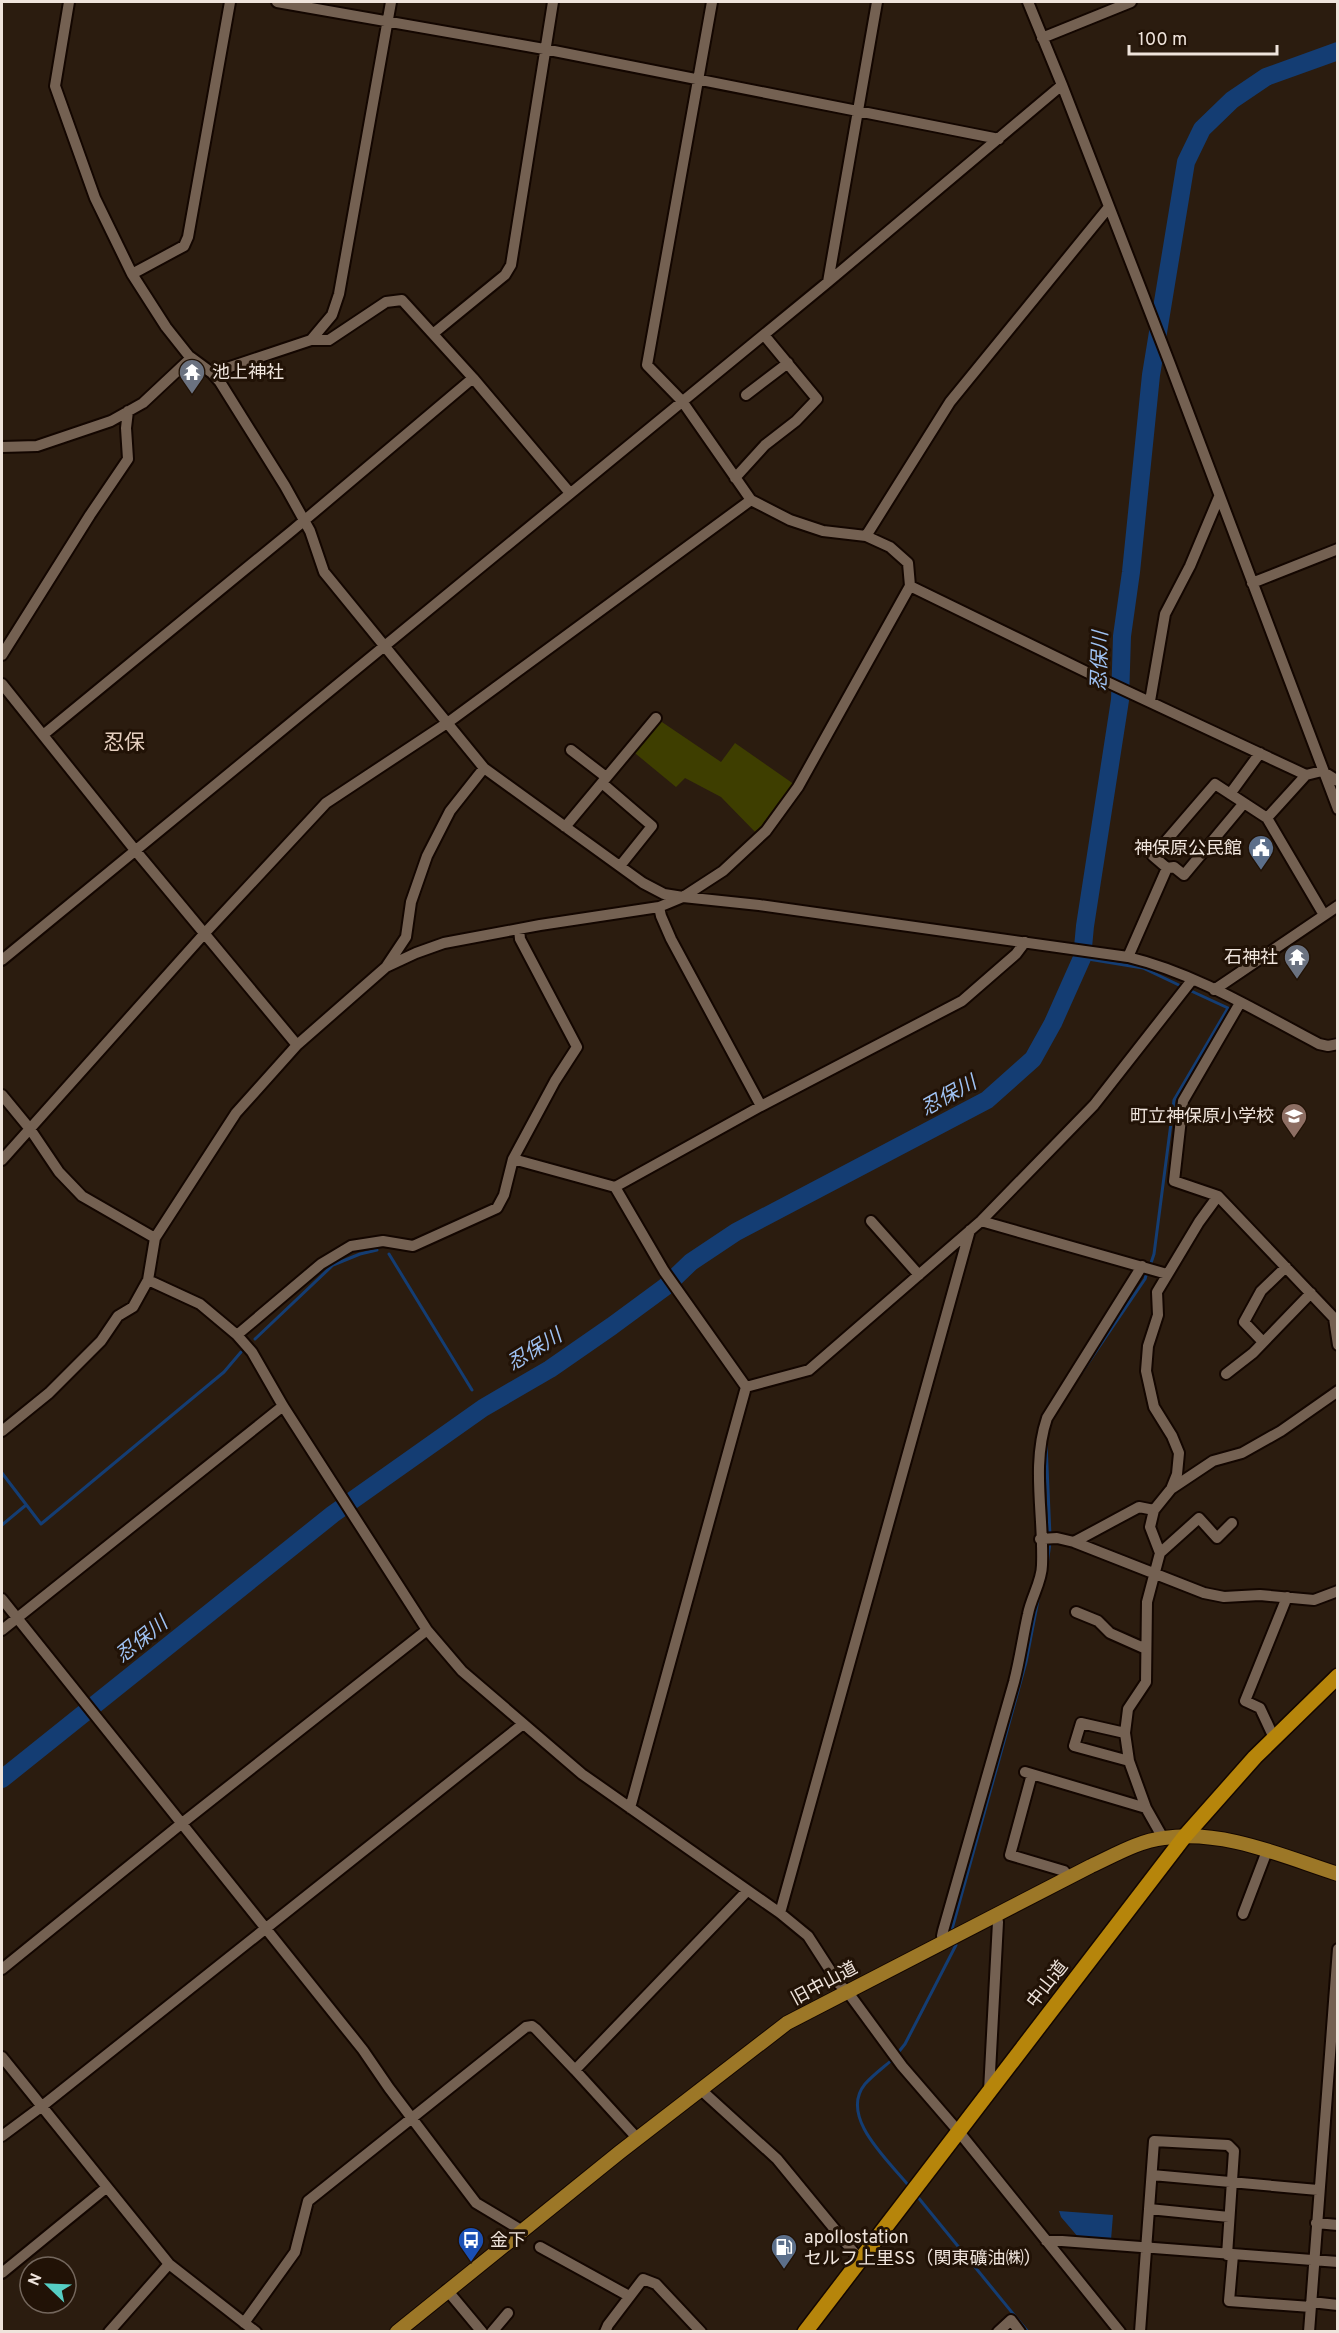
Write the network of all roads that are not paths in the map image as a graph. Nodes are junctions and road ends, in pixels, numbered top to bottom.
1 (69, 2) edge
2 (230, 2) edge
3 (277, 2) edge
4 (391, 2) edge
5 (553, 2) edge
6 (712, 2) edge
7 (877, 2) edge
8 (1028, 2) edge
9 (1131, 2) edge
10 (387, 22) junction
11 (1042, 38) junction
12 (544, 49) junction
13 (698, 78) junction
14 (1062, 85) junction
15 (858, 110) junction
16 (999, 139) junction
17 (1109, 207) junction
18 (132, 274) junction
19 (828, 282) junction
20 (434, 333) junction
21 (764, 335) junction
22 (311, 340) junction
23 (191, 358) junction
24 (788, 363) junction
25 (212, 373) junction
26 (473, 378) junction
27 (746, 395) dead end
28 (682, 401) junction
29 (128, 411) junction
30 (2, 447) edge
31 (735, 478) junction
32 (570, 494) junction
33 (1219, 497) junction
34 (751, 500) junction
35 (304, 519) junction
36 (866, 536) junction
37 (1338, 549) edge
38 (1252, 583) junction
39 (910, 586) junction
40 (383, 646) junction
41 (2, 655) edge
42 (2, 684) edge
43 (1150, 701) junction
44 (656, 718) dead end
45 (446, 723) junction
46 (43, 735) junction
47 (572, 750) dead end
48 (1260, 753) junction
49 (484, 768) junction
50 (1323, 771) junction
51 (1306, 775) junction
52 (604, 780) junction
53 (1338, 781) edge
54 (1230, 794) junction
55 (1244, 803) junction
56 (1338, 809) edge
57 (1267, 818) junction
58 (565, 827) junction
59 (135, 850) junction
60 (620, 866) junction
61 (1167, 868) junction
62 (683, 897) junction
63 (1338, 906) edge
64 (659, 907) junction
65 (1324, 915) junction
66 (519, 929) junction
67 (204, 934) junction
68 (1025, 942) junction
69 (1128, 957) junction
70 (2, 960) edge
71 (386, 967) junction
72 (1192, 980) junction
73 (1214, 990) junction
74 (1240, 1003) junction
75 (1338, 1044) edge
76 (297, 1045) junction
77 (2, 1095) edge
78 (761, 1106) junction
79 (30, 1129) junction
80 (2, 1160) edge
81 (513, 1160) junction
82 (615, 1187) junction
83 (1218, 1196) junction
84 (871, 1221) dead end
85 (981, 1221) junction
86 (970, 1230) junction
87 (155, 1238) junction
88 (1142, 1266) junction
89 (1286, 1267) junction
90 (1167, 1274) junction
91 (919, 1275) junction
92 (148, 1280) junction
93 (1311, 1293) junction
94 (237, 1335) junction
95 (1263, 1342) junction
96 (1338, 1345) edge
97 (1226, 1374) dead end
98 (746, 1387) junction
99 (1338, 1390) edge
100 (284, 1406) junction
101 (2, 1431) edge
102 (1171, 1489) junction
103 (1154, 1510) junction
104 (1232, 1523) dead end
105 (1040, 1539) junction
106 (1074, 1542) junction
107 (1160, 1553) junction
108 (1155, 1573) junction
109 (1338, 1591) edge
110 (1287, 1597) junction
111 (2, 1599) edge
112 (1076, 1612) dead end
113 (16, 1618) junction
114 (2, 1630) edge
115 (427, 1630) junction
116 (1146, 1649) junction
117 (1338, 1676) edge
118 (523, 1724) junction
119 (1125, 1733) junction
120 (1274, 1738) junction
121 (1129, 1761) junction
122 (630, 1808) junction
123 (1146, 1808) junction
124 (181, 1824) junction
125 (1185, 1836) junction
126 (1163, 1838) junction
127 (1267, 1851) junction
128 (1338, 1874) edge
129 (1068, 1877) junction
130 (747, 1891) junction
131 (780, 1913) junction
132 (1243, 1914) dead end
133 (996, 1915) junction
134 (265, 1930) junction
135 (950, 1938) junction
136 (1338, 1949) edge
137 (2, 1969) edge
138 (847, 1991) junction
139 (2, 2057) edge
140 (575, 2070) junction
141 (700, 2089) junction
142 (989, 2091) junction
143 (41, 2107) junction
144 (411, 2117) junction
145 (959, 2132) junction
146 (2, 2136) edge
147 (637, 2138) junction
148 (1152, 2175) junction
149 (1233, 2182) junction
150 (106, 2188) junction
151 (1318, 2190) junction
152 (1149, 2209) junction
153 (1230, 2217) junction
154 (1316, 2223) junction
155 (1338, 2225) edge
156 (521, 2230) junction
157 (1046, 2241) junction
158 (540, 2247) dead end
159 (1146, 2248) junction
160 (1230, 2255) junction
161 (860, 2260) junction
162 (1314, 2260) junction
163 (1338, 2262) edge
164 (169, 2264) junction
165 (2, 2273) edge
166 (447, 2290) junction
167 (629, 2296) junction
168 (1311, 2305) junction
169 (1338, 2305) edge
170 (508, 2313) dead end
171 (244, 2323) junction
172 (109, 2331) edge
173 (256, 2331) edge
174 (397, 2331) edge
175 (482, 2331) edge
176 (492, 2331) edge
177 (605, 2331) edge
178 (701, 2331) edge
179 (805, 2331) edge
180 (998, 2331) edge
181 (1020, 2331) edge
182 (1120, 2331) edge
183 (1140, 2331) edge
184 (1309, 2331) edge

1 - 18 street
2 - 18 street
3 - 10 street
4 - 10 street
5 - 12 street
6 - 13 street
7 - 15 street
8 - 11 street
9 - 11 street
10 - 12 street
10 - 22 street
11 - 14 street
12 - 13 street
12 - 20 street
13 - 15 street
13 - 28 street
14 - 16 street
14 - 17 street
15 - 16 street
15 - 19 street
16 - 19 street
17 - 33 street
17 - 36 street
18 - 23 street
19 - 21 street
20 - 22 street
20 - 26 street
21 - 24 street
21 - 28 street
22 - 25 street
23 - 25 street
23 - 29 street
24 - 27 street
24 - 31 street
25 - 35 street
26 - 32 street
26 - 35 street
28 - 31 street
28 - 32 street
29 - 30 street
29 - 41 street
31 - 34 street
32 - 40 street
33 - 38 street
33 - 43 street
34 - 36 street
34 - 45 street
35 - 40 street
35 - 46 street
36 - 39 street
37 - 38 street
38 - 50 street
39 - 43 street
39 - 62 street
40 - 45 street
40 - 59 street
42 - 46 street
43 - 48 street
44 - 52 street
45 - 49 street
45 - 67 street
46 - 59 street
47 - 52 street
48 - 51 street
48 - 54 street
49 - 58 street
49 - 71 street
50 - 51 street
50 - 53 street
50 - 56 street
51 - 57 street
52 - 58 street
52 - 60 street
54 - 55 street
54 - 61 street
55 - 57 street
55 - 61 street
57 - 65 street
58 - 60 street
59 - 67 street
59 - 70 street
60 - 62 street
61 - 69 street
62 - 64 street
62 - 68 street
63 - 65 street
64 - 66 street
64 - 78 street
65 - 73 street
66 - 71 street
66 - 81 street
67 - 76 street
67 - 79 street
68 - 69 street
68 - 78 street
69 - 72 street
71 - 76 street
72 - 73 street
72 - 85 street
73 - 74 street
74 - 75 street
74 - 83 street
76 - 87 street
77 - 79 street
78 - 82 street
79 - 80 street
79 - 87 street
81 - 82 street
81 - 94 street
82 - 98 street
83 - 89 street
83 - 90 street
84 - 91 street
85 - 86 street
85 - 88 street
86 - 91 street
86 - 131 street
87 - 92 street
88 - 90 street
88 - 105 street
89 - 93 street
89 - 95 street
90 - 102 street
91 - 98 street
92 - 94 street
92 - 101 street
93 - 95 street
93 - 96 street
94 - 100 street
95 - 97 street
98 - 122 street
99 - 102 street
100 - 113 street
100 - 115 street
102 - 103 street
103 - 106 street
103 - 107 street
104 - 107 street
105 - 106 street
105 - 135 street
106 - 108 street
107 - 108 street
108 - 110 street
108 - 116 street
109 - 110 street
110 - 120 street
111 - 113 street
112 - 116 street
113 - 114 street
113 - 124 street
115 - 118 street
115 - 124 street
116 - 119 street
117 - 120 highway, 中山道
118 - 122 street
118 - 134 street
119 - 121 street
119 - 121 street
120 - 125 highway, 中山道
121 - 123 street
122 - 130 street
123 - 126 street
123 - 129 street
124 - 134 street
124 - 137 street
125 - 126 main road, 旧中山道
125 - 127 main road, 旧中山道
125 - 142 highway, 中山道
126 - 129 main road, 旧中山道
127 - 128 main road, 旧中山道
127 - 132 street
129 - 133 main road, 旧中山道
130 - 131 street
130 - 140 street
131 - 138 street
133 - 135 main road, 旧中山道
133 - 142 street
134 - 143 street
134 - 144 street
135 - 138 main road, 旧中山道
136 - 151 street
138 - 141 main road, 旧中山道
138 - 145 street
139 - 143 street
140 - 144 street
140 - 147 street
141 - 147 main road, 旧中山道
141 - 161 street
142 - 145 highway, 中山道
143 - 146 street
143 - 150 street
144 - 156 street
144 - 171 street
145 - 157 street
145 - 161 highway, 中山道
147 - 156 main road, 旧中山道
148 - 149 street
148 - 149 street
148 - 152 street
149 - 151 street
149 - 153 street
150 - 164 street
150 - 165 street
151 - 154 street
152 - 153 street
152 - 159 street
153 - 160 street
154 - 155 street
154 - 162 street
156 - 166 main road, 旧中山道
157 - 159 street
157 - 182 street
158 - 167 street
159 - 160 street
159 - 183 street
160 - 162 street
160 - 168 street
161 - 179 highway, 中山道
162 - 163 street
162 - 168 street
164 - 171 street
164 - 172 street
166 - 174 main road, 旧中山道
166 - 175 street
167 - 177 street
167 - 178 street
168 - 169 street
168 - 184 street
170 - 176 street
171 - 173 street
180 - 181 street

